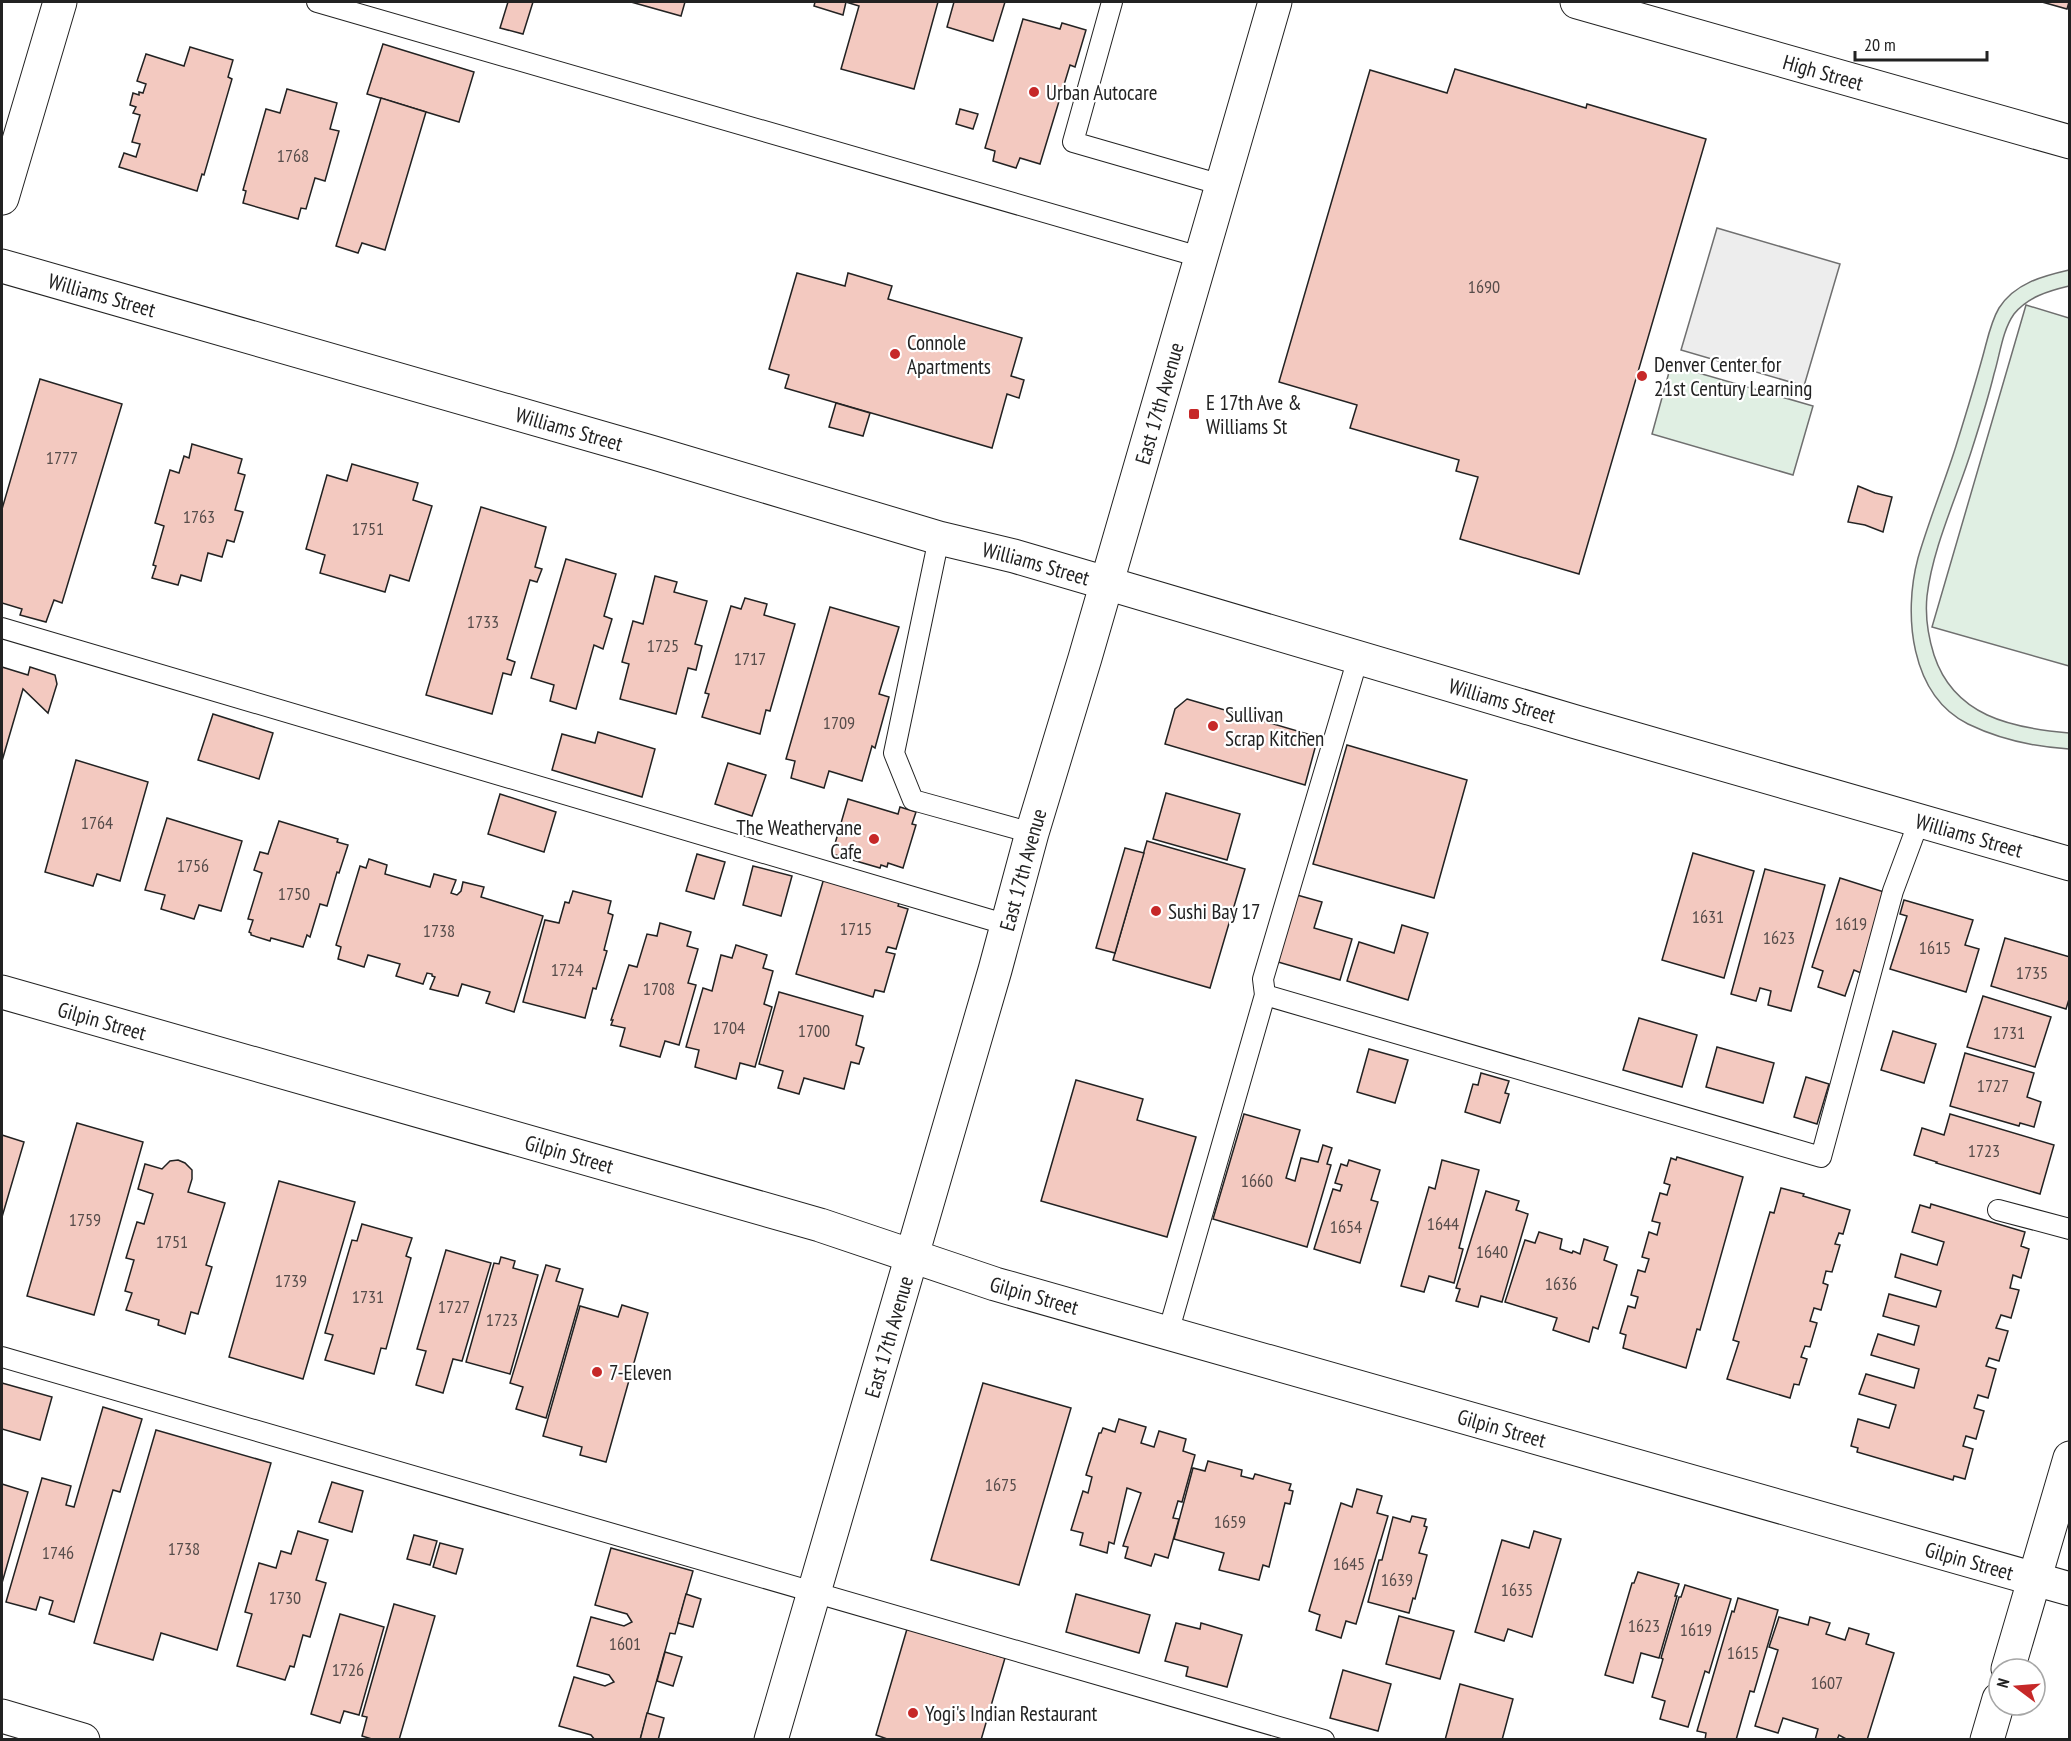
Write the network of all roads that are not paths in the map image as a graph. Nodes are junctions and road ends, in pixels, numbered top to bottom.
1 (60, 2) edge
2 (317, 2) edge
3 (1112, 2) edge
4 (1275, 2) edge
5 (1577, 2) edge
6 (2070, 142) edge
7 (1222, 185) junction
8 (2, 198) edge
9 (1200, 257) junction
10 (2, 266) edge
11 (939, 538) junction
12 (1106, 583) junction
13 (2, 628) edge
14 (1358, 658) junction
15 (1919, 821) junction
16 (1032, 833) junction
17 (2070, 864) edge
18 (1008, 925) junction
19 (2, 992) edge
20 (1265, 995) junction
21 (1998, 1210) dead end
22 (2070, 1229) edge
23 (911, 1255) junction
24 (1168, 1333) junction
25 (2, 1357) edge
26 (2070, 1458) edge
27 (2034, 1578) junction
28 (2070, 1589) edge
29 (814, 1592) junction
30 (2011, 1657) edge
31 (2, 1716) edge
32 (1994, 1717) edge
33 (83, 1740) edge
34 (771, 1740) edge
35 (1324, 1740) edge
36 (1987, 1740) edge

1 - 8 street
2 - 9 lane
3 - 7 lane
4 - 7 street, East 17th Avenue
5 - 6 street, High Street
7 - 9 street, East 17th Avenue
9 - 12 street, East 17th Avenue
10 - 11 street, Williams Street
11 - 12 street, Williams Street
11 - 16 lane
12 - 14 street, Williams Street
12 - 16 street, East 17th Avenue
13 - 18 lane
14 - 15 street, Williams Street
14 - 20 lane
15 - 17 street, Williams Street
15 - 20 lane
16 - 18 street, East 17th Avenue
18 - 23 street, East 17th Avenue
19 - 23 street, Gilpin Street
20 - 24 lane
21 - 22 lane
23 - 24 street, Gilpin Street
23 - 29 street, East 17th Avenue
24 - 27 street, Gilpin Street
25 - 29 lane
26 - 27 street
27 - 28 street, Gilpin Street
27 - 30 street
29 - 34 street, East 17th Avenue
29 - 35 lane
31 - 33 street
32 - 36 street

